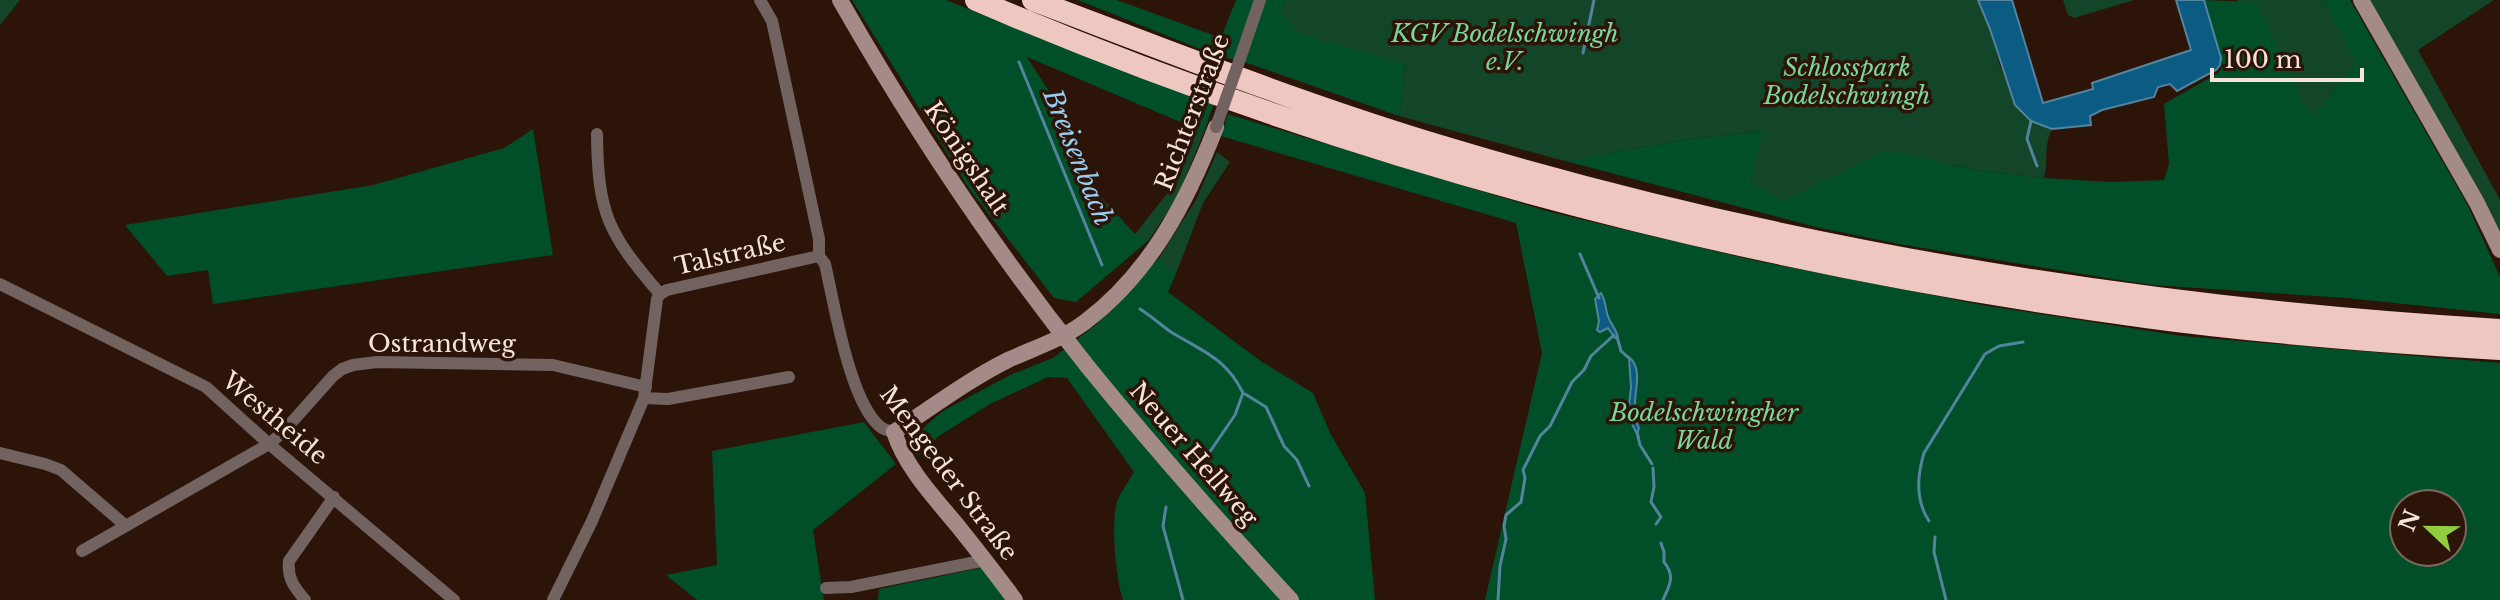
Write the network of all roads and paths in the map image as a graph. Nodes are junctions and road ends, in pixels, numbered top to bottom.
1 (760, 0) edge
2 (840, 0) edge
3 (976, 0) edge
4 (1033, 0) edge
5 (1260, 0) edge
6 (2361, 0) edge
7 (1216, 127) joint
8 (597, 134) dead end
9 (2500, 250) edge
10 (819, 256) junction
11 (0, 284) edge
12 (660, 294) junction
13 (2121, 303) junction
14 (2149, 307) junction
15 (2500, 330) edge
16 (1064, 336) junction
17 (2500, 349) edge
18 (789, 377) dead end
19 (645, 392) junction
20 (894, 432) junction
21 (269, 444) junction
22 (0, 453) edge
23 (334, 497) junction
24 (126, 526) junction
25 (82, 551) dead end
26 (986, 560) junction
27 (826, 588) dead end
28 (305, 600) edge
29 (454, 600) edge
30 (553, 600) edge
31 (1015, 600) edge
32 (1291, 600) edge

1 - 10 street, Mengeder Straße
2 - 16 street, Königshalt
3 - 13 highway
4 - 13 highway
5 - 7 street, Richterstraße, bridge
6 - 9 street
7 - 16 street, Richterstraße
8 - 12 street
10 - 12 street, Talstraße
10 - 20 street, Mengeder Straße
11 - 21 street, Westheide
12 - 19 street, Talstraße
13 - 14 highway
14 - 15 highway
14 - 17 highway
16 - 20 street, Richterstraße
16 - 32 street, Neuer Hellweg
18 - 19 street
19 - 21 street, Ostrandweg
19 - 30 street, Talstraße
20 - 26 street, Mengeder Straße
21 - 23 street, Westheide
21 - 24 street, Ostrandweg
22 - 24 street
23 - 28 street
23 - 29 street, Westheide
24 - 25 street, Ostrandweg
26 - 27 street
26 - 31 street, Mengeder Straße

